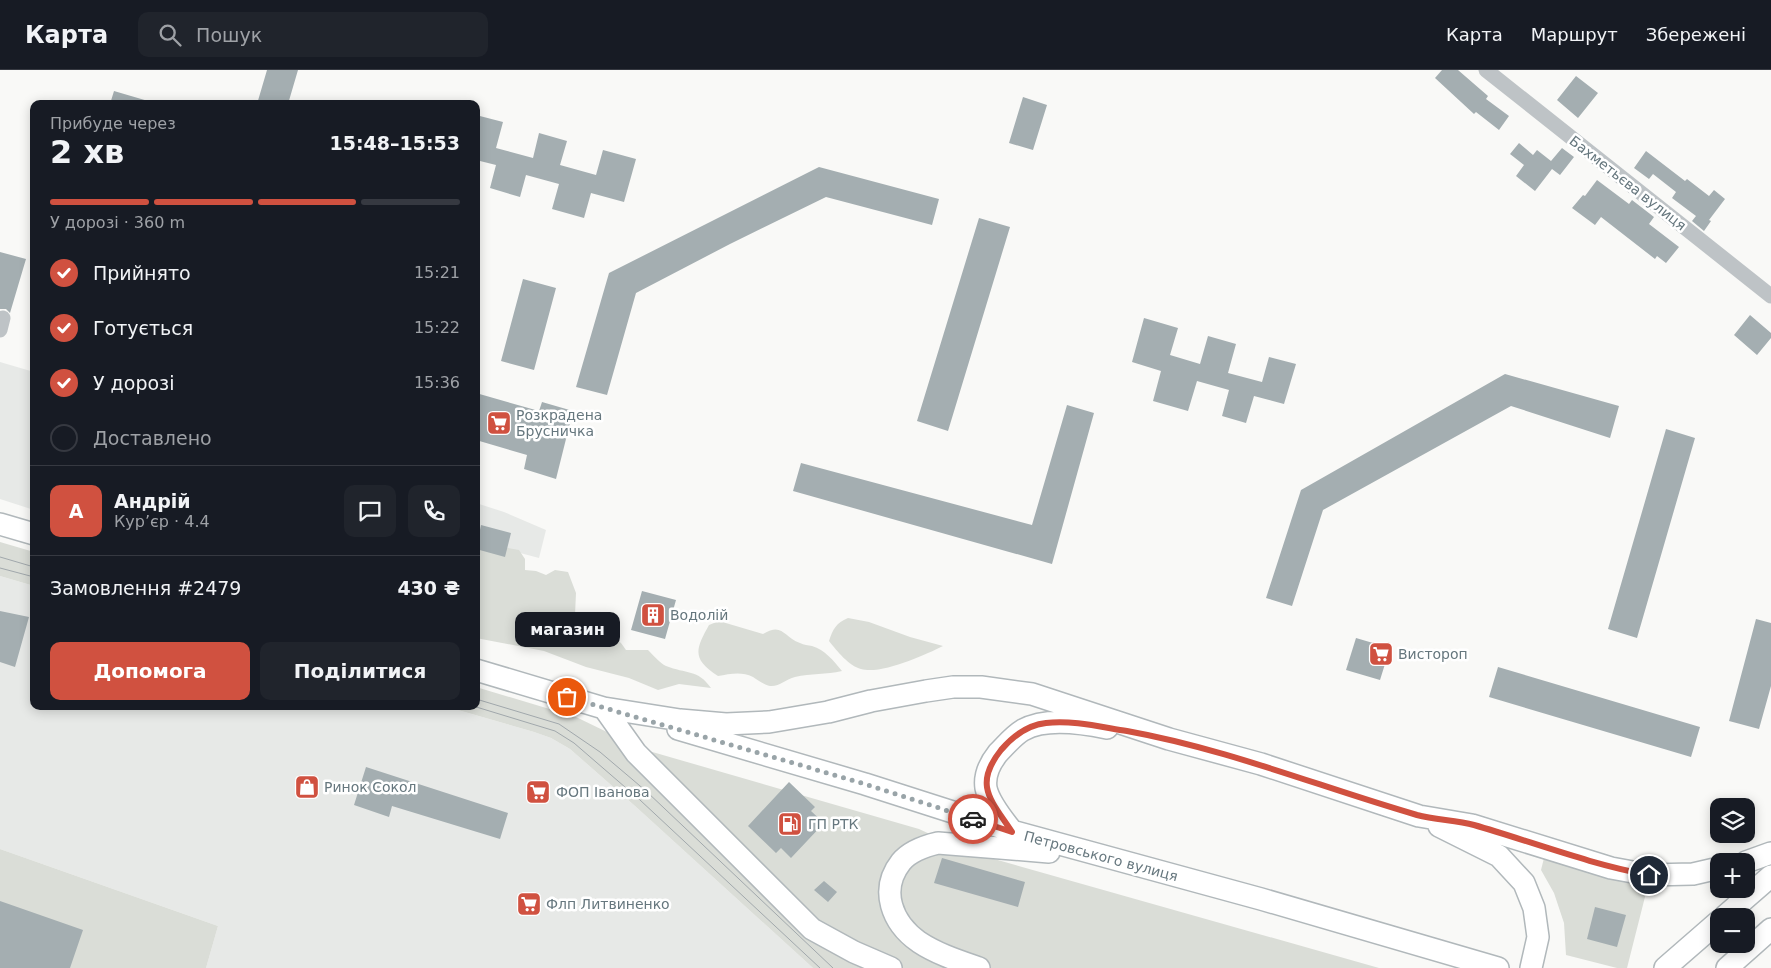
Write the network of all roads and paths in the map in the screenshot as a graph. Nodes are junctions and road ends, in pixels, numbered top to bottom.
1 (1486, 70) edge
2 (1771, 296) edge
3 (0, 524) edge
4 (30, 533) edge
5 (480, 671) edge
6 (604, 708) junction
7 (1168, 738) junction
8 (1419, 816) junction
9 (1012, 832) junction
10 (1771, 853) edge
11 (1114, 859) junction
12 (1755, 859) edge
13 (1710, 870) edge
14 (1771, 876) edge
15 (1734, 908) edge
16 (1710, 929) edge
17 (1771, 929) edge
18 (891, 968) edge
19 (979, 968) edge
20 (1498, 968) edge
21 (1531, 968) edge
22 (1665, 968) edge
23 (1727, 968) edge

1 - 2 street, Бахметьєва вулиця
3 - 4 main road
5 - 6 main road, Петровського вулиця
6 - 7 main road
6 - 9 main road, Петровського вулиця
6 - 18 main road
7 - 8 main road
7 - 9 main road
8 - 13 main road
8 - 21 main road
9 - 11 main road, Петровського вулиця
10 - 12 main road
11 - 19 main road
11 - 20 main road, Петровського вулиця
14 - 15 main road
16 - 22 main road
17 - 23 main road

